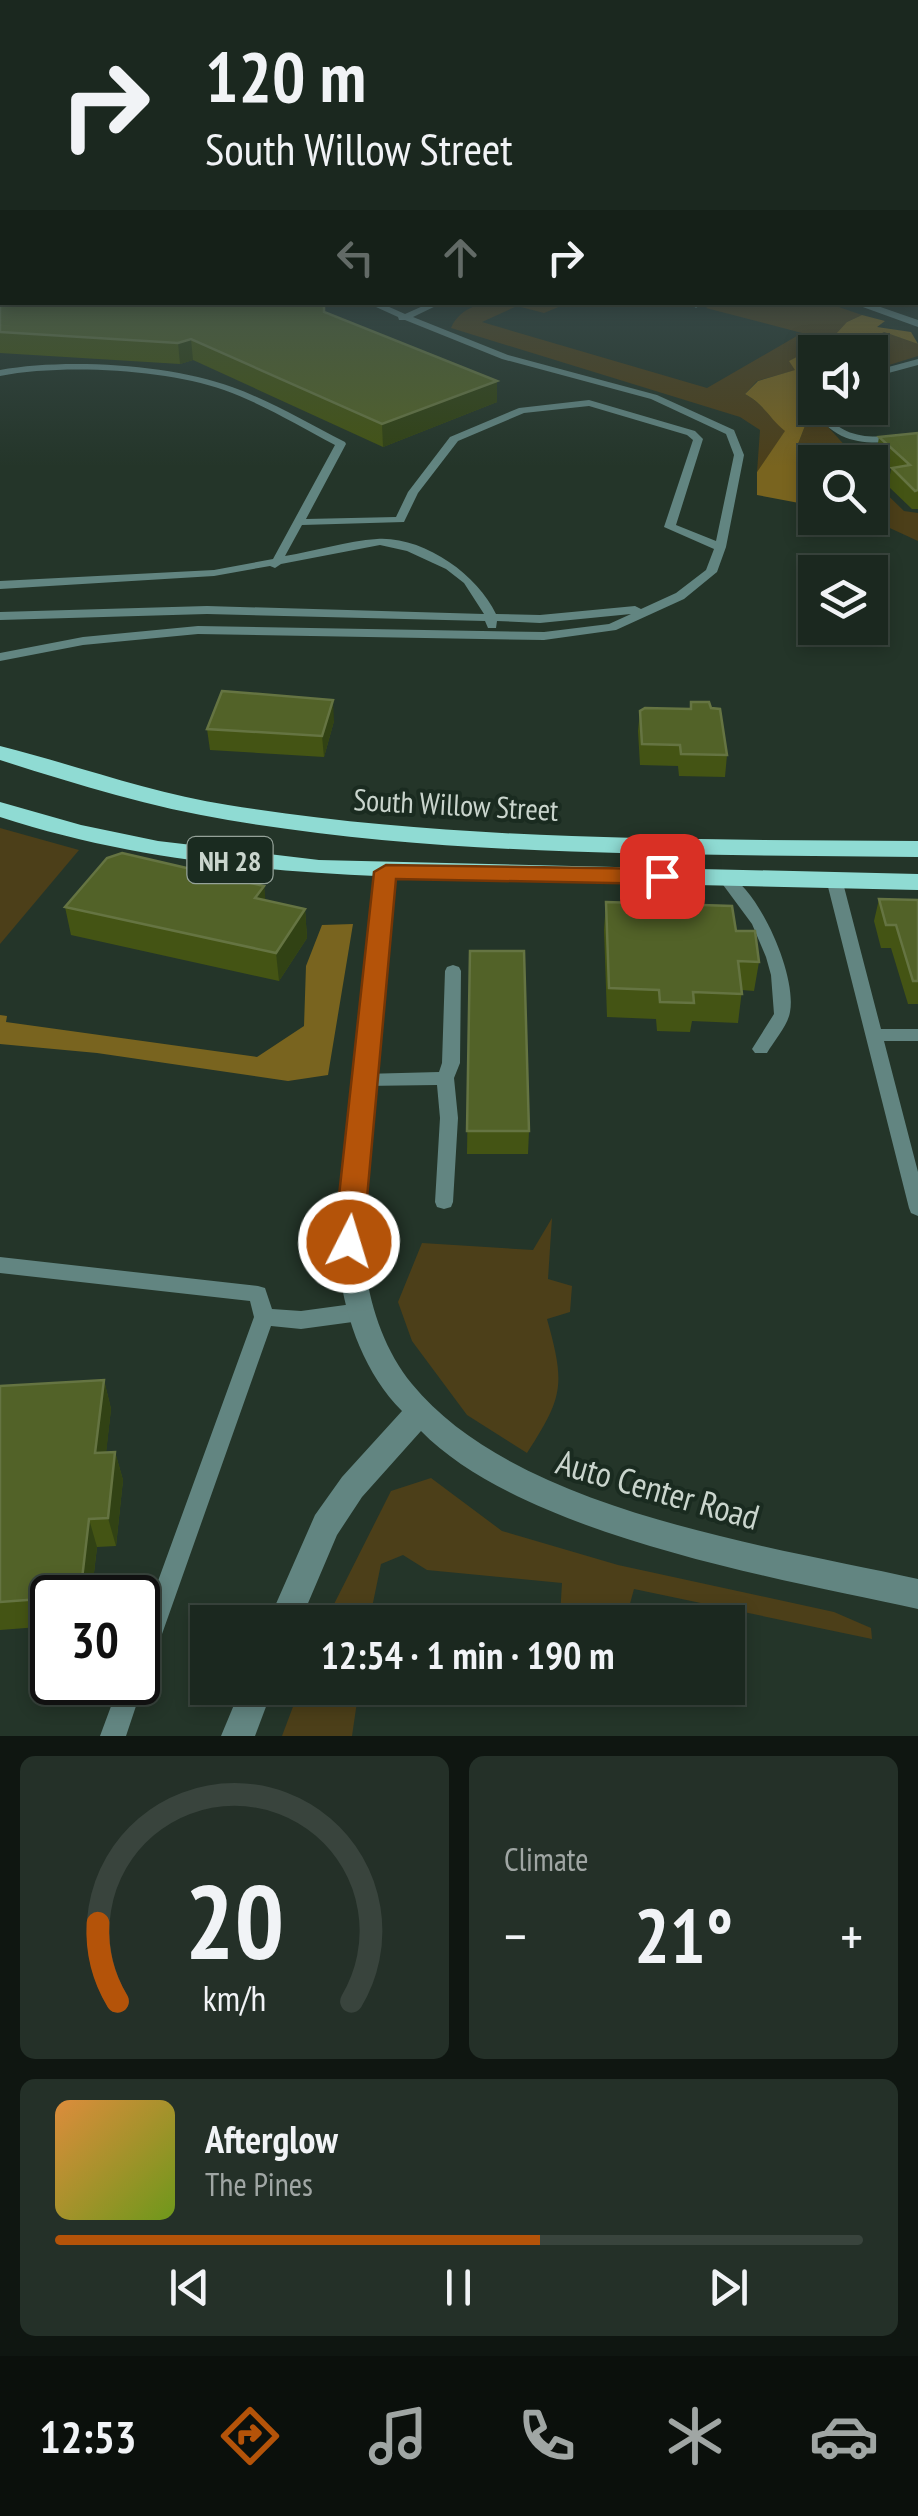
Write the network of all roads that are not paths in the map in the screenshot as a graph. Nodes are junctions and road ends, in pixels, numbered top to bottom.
1 (376, 305) edge
2 (433, 305) edge
3 (863, 305) edge
4 (402, 318) junction
5 (918, 324) edge
6 (918, 362) edge
7 (888, 370) edge
8 (0, 373) edge
9 (833, 425) edge
10 (918, 436) edge
11 (298, 522) junction
12 (720, 547) junction
13 (274, 565) junction
14 (0, 586) edge
15 (644, 610) junction
16 (0, 616) edge
17 (492, 618) junction
18 (492, 634) junction
19 (0, 657) edge
20 (0, 753) edge
21 (0, 809) edge
22 (918, 850) edge
23 (386, 872) junction
24 (726, 878) junction
25 (834, 880) junction
26 (918, 882) edge
27 (453, 970) dead end
28 (873, 1035) junction
29 (918, 1035) edge
30 (761, 1049) dead end
31 (445, 1078) junction
32 (364, 1080) junction
33 (444, 1202) dead end
34 (918, 1208) edge
35 (0, 1266) edge
36 (360, 1312) junction
37 (264, 1317) junction
38 (418, 1412) junction
39 (918, 1594) edge
40 (291, 1605) edge
41 (160, 1607) edge
42 (124, 1705) edge
43 (250, 1705) edge
44 (113, 1736) edge
45 (238, 1736) edge

1 - 4 lane
2 - 4 lane
3 - 5 street
4 - 12 lane
6 - 7 lane
8 - 11 lane
9 - 10 lane
11 - 12 lane
11 - 13 lane
12 - 15 lane
13 - 14 lane
13 - 17 lane
15 - 17 lane
15 - 18 lane
16 - 17 lane
17 - 18 lane
18 - 19 lane
20 - 22 main road, South Willow Street / NH 28
21 - 23 main road, NH 28
23 - 24 main road, NH 28
23 - 32 street, Auto Center Road
24 - 25 main road, NH 28
24 - 30 lane
25 - 26 main road, NH 28
25 - 28 lane
27 - 31 lane
28 - 29 lane
28 - 34 lane
31 - 32 lane
31 - 33 lane
32 - 36 street, Auto Center Road
35 - 37 lane
36 - 37 lane
36 - 38 street, Auto Center Road
37 - 41 lane
38 - 39 street, Auto Center Road
38 - 40 street
42 - 44 lane
43 - 45 street

